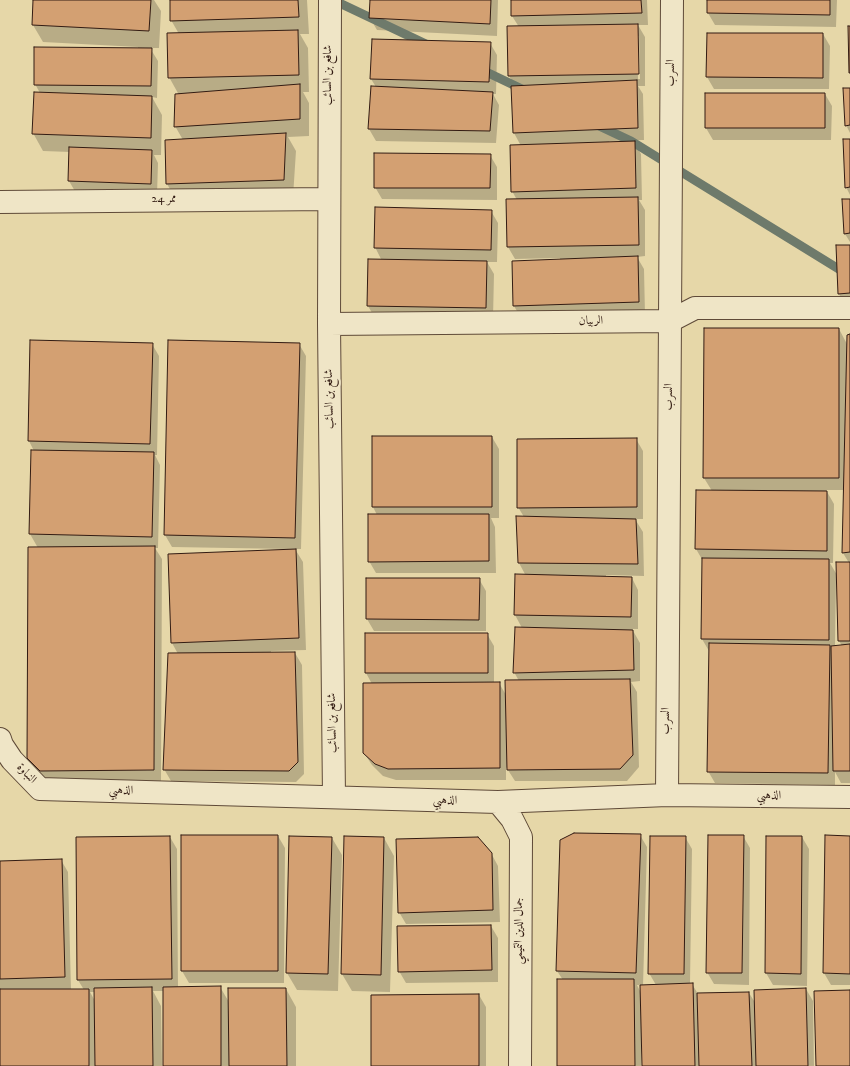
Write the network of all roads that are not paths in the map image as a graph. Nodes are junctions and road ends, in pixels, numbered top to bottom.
1 (330, 0) edge
2 (672, 0) edge
3 (328, 199) junction
4 (0, 202) edge
5 (850, 308) edge
6 (670, 321) junction
7 (329, 324) junction
8 (0, 739) edge
9 (40, 789) joint
10 (667, 795) junction
11 (334, 797) junction
12 (850, 797) edge
13 (498, 802) junction
14 (520, 1066) edge

1 - 3 street, شافع بن السائب
2 - 6 street, السرب
3 - 4 street, ممر 24
3 - 7 street, شافع بن السائب
5 - 6 street, الربيان
6 - 7 street, الربيان
6 - 10 street, السرب
7 - 11 street, شافع بن السائب
8 - 9 street, النباوة
9 - 11 street, الذهبي
10 - 12 street, الذهبي
10 - 13 street, الذهبي
11 - 13 street, الذهبي
13 - 14 street, جمال الدين التميمي

